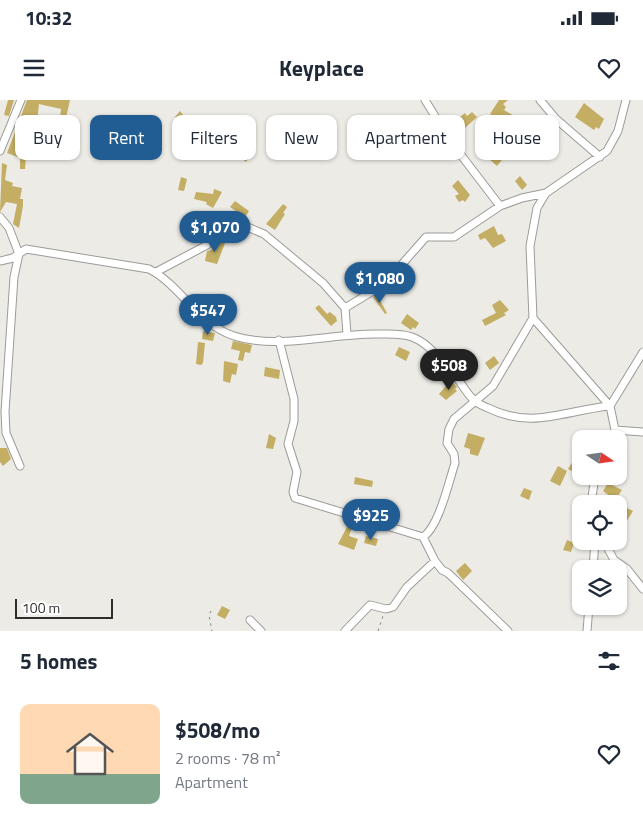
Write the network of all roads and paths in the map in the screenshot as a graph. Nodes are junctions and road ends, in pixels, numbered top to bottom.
1 (21, 100) edge
2 (425, 100) edge
3 (540, 100) edge
4 (626, 100) edge
5 (0, 151) edge
6 (600, 157) junction
7 (546, 192) junction
8 (500, 206) junction
9 (0, 217) edge
10 (19, 254) junction
11 (0, 261) edge
12 (156, 272) junction
13 (345, 308) junction
14 (533, 318) junction
15 (347, 334) junction
16 (279, 340) junction
17 (643, 352) edge
18 (474, 401) junction
19 (610, 406) junction
20 (615, 430) edge
21 (628, 431) edge
22 (643, 432) edge
23 (20, 466) dead end
24 (423, 537) junction
25 (609, 550) edge
26 (435, 561) junction
27 (643, 589) edge
28 (386, 609) junction
29 (211, 611) dead end
30 (588, 615) edge
31 (250, 620) dead end
32 (212, 631) edge
33 (261, 631) edge
34 (345, 631) edge
35 (378, 631) edge
36 (508, 631) edge
37 (587, 631) edge

1 - 5 street
2 - 8 street
3 - 6 street
4 - 6 street
6 - 7 street
7 - 8 street
7 - 14 street
8 - 13 street
9 - 10 street
10 - 11 street
10 - 12 street
10 - 23 street
12 - 13 street
12 - 16 street
13 - 15 street
14 - 18 street
14 - 19 street
15 - 16 street
15 - 18 street
16 - 24 street
17 - 19 street
18 - 19 street
18 - 24 street
19 - 20 street
21 - 22 street
24 - 26 street
25 - 27 street
26 - 28 street
26 - 36 street
28 - 34 street
28 - 35 path
29 - 32 path
30 - 37 street
31 - 33 street

